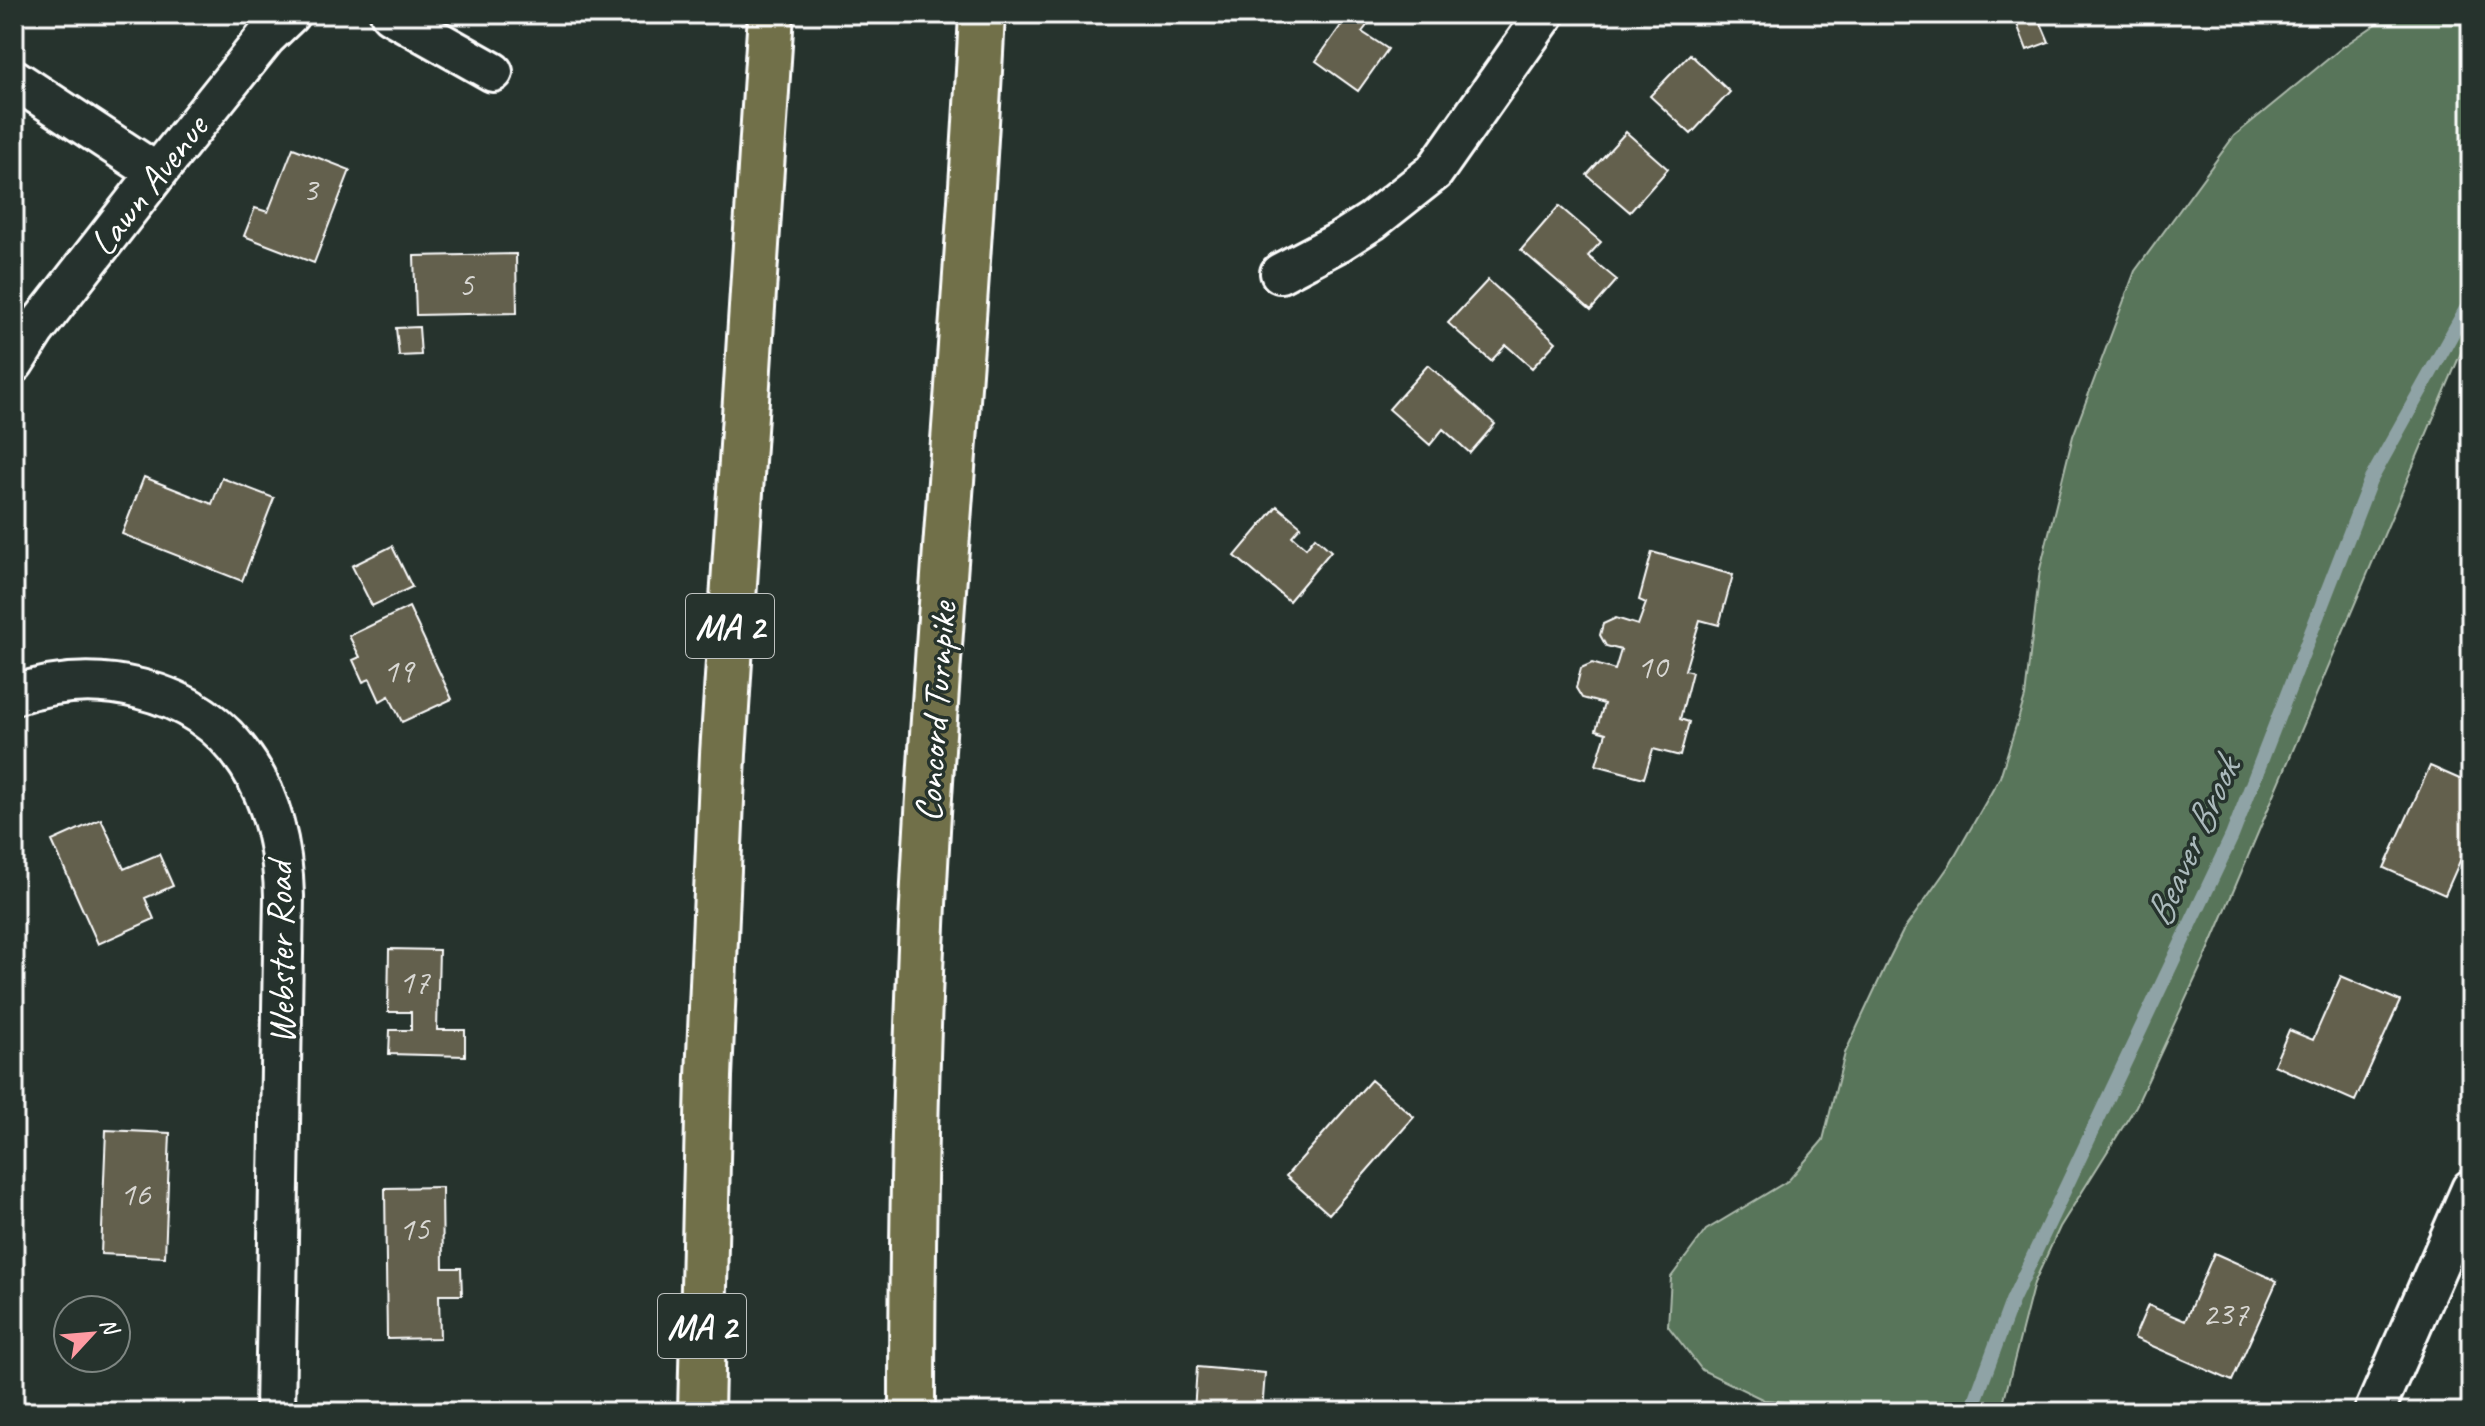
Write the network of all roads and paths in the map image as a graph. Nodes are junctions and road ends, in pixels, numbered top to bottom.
1 (290, 14) edge
2 (390, 14) edge
3 (771, 14) edge
4 (982, 14) edge
5 (1545, 14) edge
6 (493, 72) dead end
7 (14, 79) edge
8 (157, 173) junction
9 (1280, 273) dead end
10 (14, 363) edge
11 (14, 695) edge
12 (2471, 1189) edge
13 (912, 1347) junction
14 (275, 1412) edge
15 (701, 1412) edge
16 (912, 1412) edge
17 (925, 1412) edge
18 (2374, 1412) edge

1 - 8 street, Lawn Avenue
2 - 6 street
3 - 15 highway, MA 2
4 - 13 highway, Concord Turnpike
5 - 9 street
7 - 8 street
8 - 10 street, Lawn Avenue
11 - 14 street, Webster Road
12 - 18 street
13 - 16 highway, Concord Turnpike
13 - 17 highway

